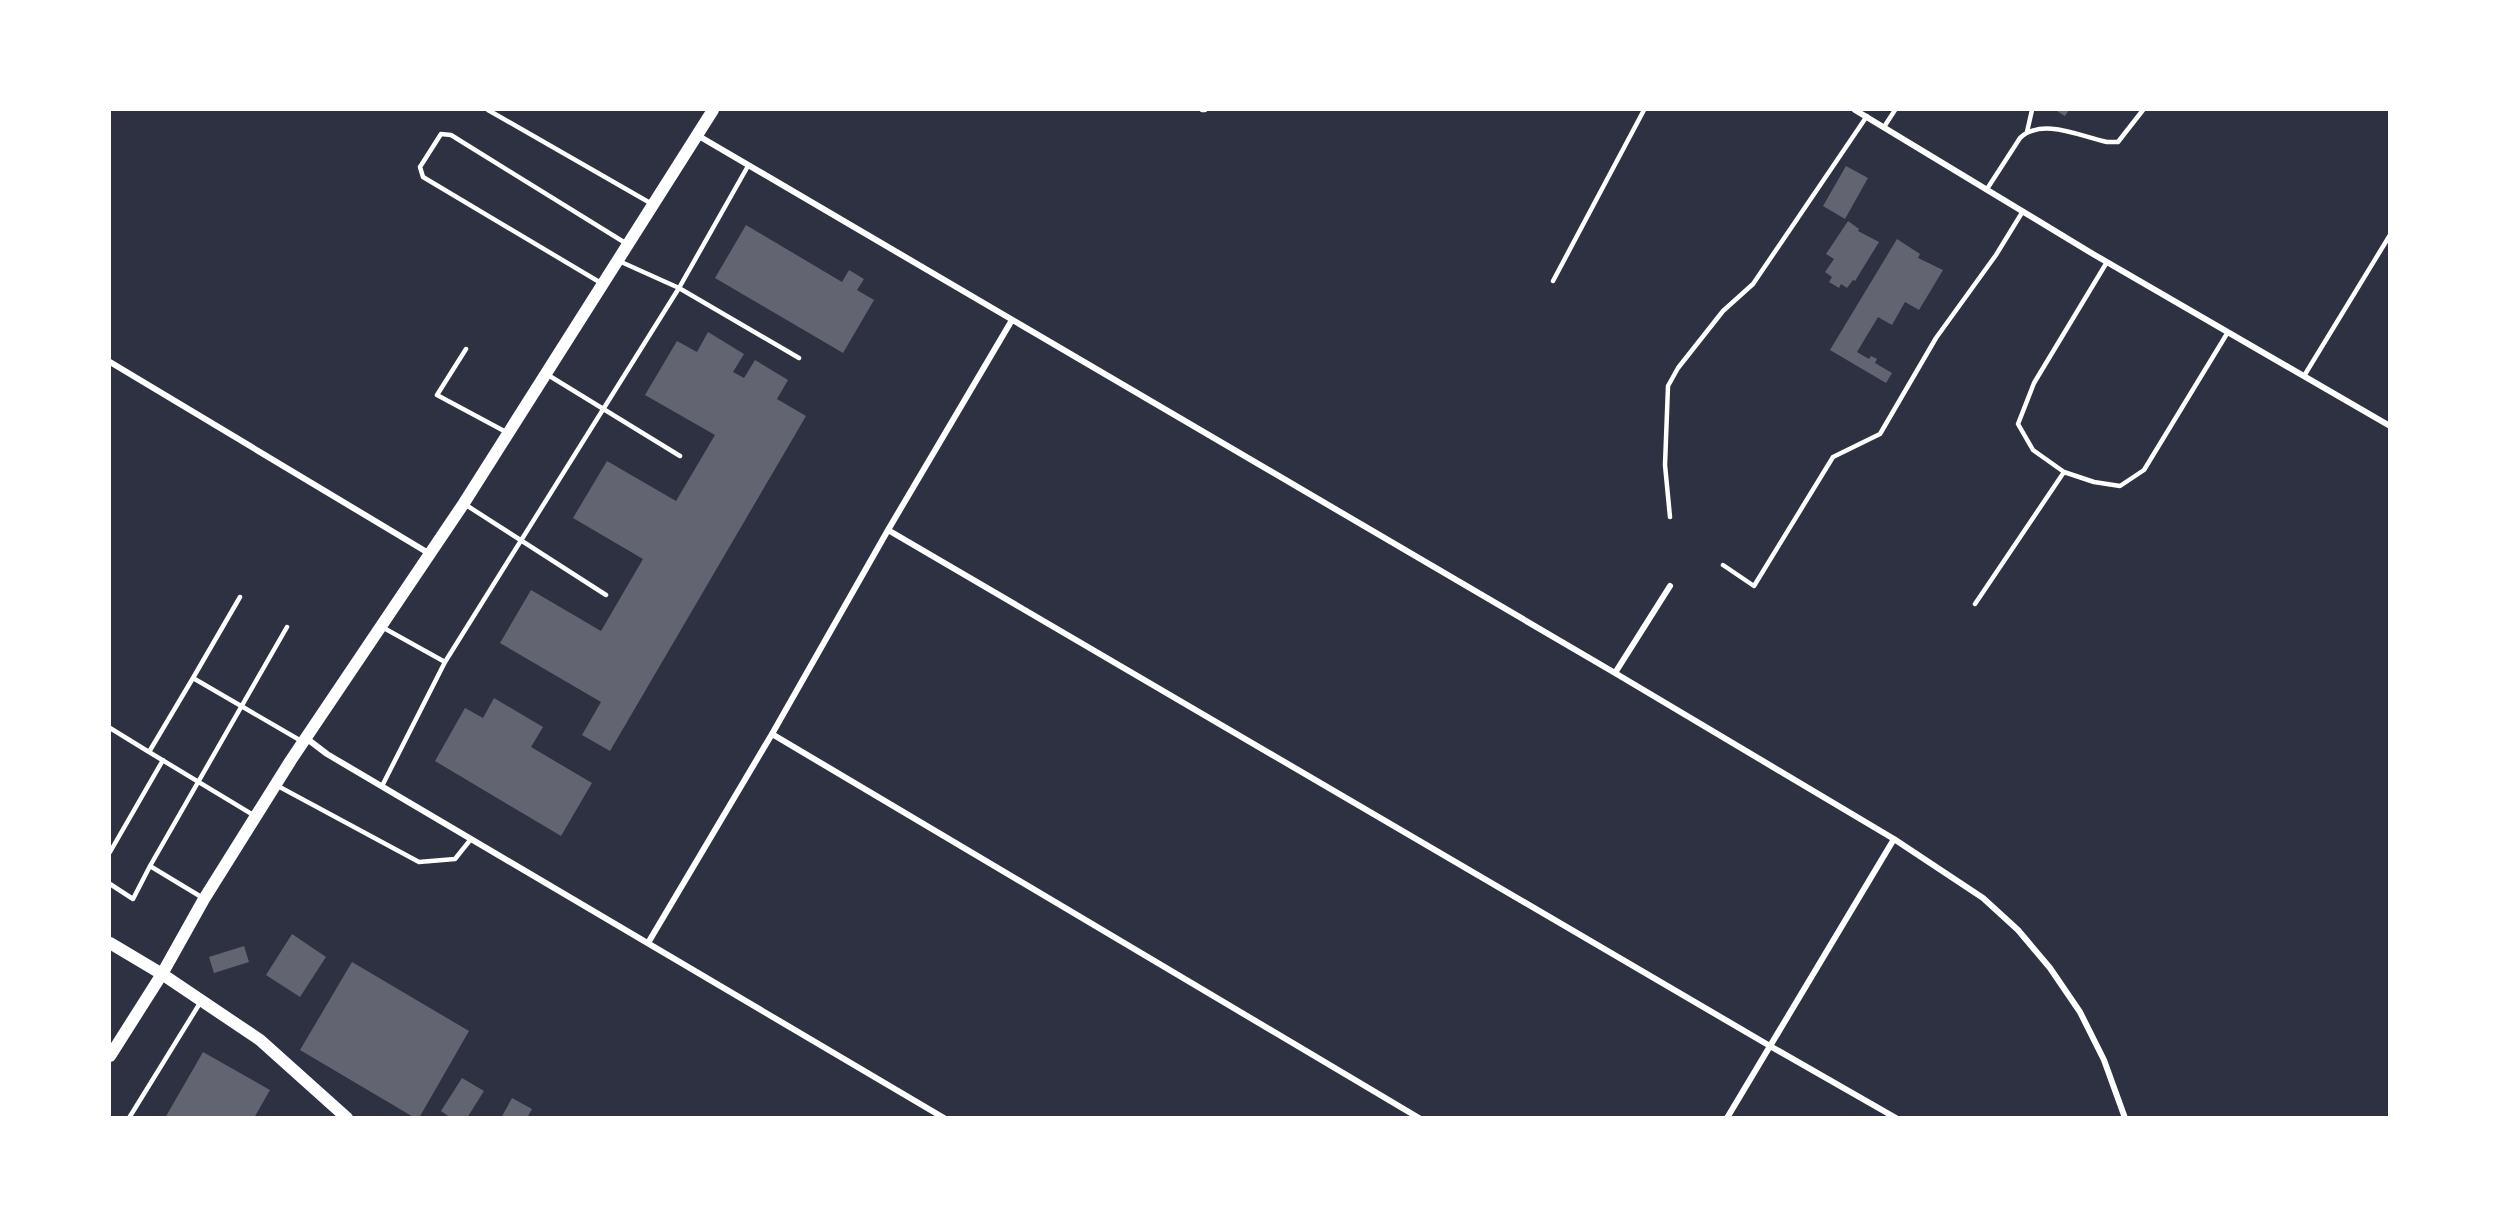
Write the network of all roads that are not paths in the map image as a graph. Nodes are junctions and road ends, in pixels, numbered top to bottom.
1 (488, 110) edge
2 (713, 110) edge
3 (1644, 110) edge
4 (1856, 110) edge
5 (1895, 110) edge
6 (2032, 110) edge
7 (2143, 110) edge
8 (1867, 116) junction
9 (1884, 127) junction
10 (2027, 132) junction
11 (697, 135) junction
12 (748, 165) junction
13 (1987, 189) junction
14 (654, 205) junction
15 (2023, 211) junction
16 (2390, 235) edge
17 (629, 245) junction
18 (619, 260) junction
19 (2107, 262) junction
20 (1553, 281) dead end
21 (603, 285) junction
22 (679, 288) junction
23 (1012, 320) junction
24 (2228, 332) junction
25 (466, 348) dead end
26 (799, 358) dead end
27 (110, 362) edge
28 (546, 374) junction
29 (2304, 376) junction
30 (604, 408) junction
31 (2390, 426) edge
32 (508, 434) junction
33 (680, 456) dead end
34 (2064, 472) junction
35 (464, 503) junction
36 (1670, 517) dead end
37 (888, 530) junction
38 (521, 540) junction
39 (430, 554) junction
40 (1723, 565) dead end
41 (1670, 586) dead end
42 (606, 595) dead end
43 (240, 597) dead end
44 (1975, 604) dead end
45 (287, 627) dead end
46 (382, 627) junction
47 (445, 662) junction
48 (1615, 673) junction
49 (193, 678) junction
50 (241, 707) junction
51 (110, 728) edge
52 (772, 734) junction
53 (304, 740) junction
54 (149, 752) junction
55 (163, 760) junction
56 (199, 782) junction
57 (276, 785) junction
58 (382, 786) junction
59 (256, 817) junction
60 (471, 839) junction
61 (1894, 839) junction
62 (110, 852) edge
63 (150, 866) junction
64 (110, 884) edge
65 (204, 899) junction
66 (110, 943) edge
67 (648, 943) junction
68 (162, 974) junction
69 (202, 1001) junction
70 (1770, 1046) junction
71 (110, 1056) edge
72 (129, 1118) edge
73 (347, 1118) edge
74 (944, 1118) edge
75 (1419, 1118) edge
76 (1727, 1118) edge
77 (1896, 1118) edge
78 (2125, 1118) edge

1 - 14 lane
2 - 11 main road
3 - 20 lane
4 - 8 street
5 - 9 lane
6 - 10 lane
7 - 10 lane
8 - 9 street
8 - 36 lane
9 - 13 street
10 - 13 lane
11 - 12 street
11 - 14 main road
12 - 22 lane
12 - 23 street
13 - 15 street
14 - 17 main road
15 - 19 street
15 - 40 lane
16 - 29 lane
17 - 18 main road
17 - 21 lane
18 - 21 main road
18 - 22 lane
19 - 24 street
19 - 34 lane
21 - 28 main road
22 - 26 lane
22 - 30 lane
23 - 37 street
23 - 48 street
24 - 29 street
24 - 34 lane
25 - 32 lane
27 - 39 street
28 - 30 lane
28 - 32 main road
29 - 31 street
30 - 33 lane
30 - 38 lane
32 - 35 main road
34 - 44 lane
35 - 38 lane
35 - 39 main road
37 - 52 street
37 - 70 street
38 - 42 lane
38 - 47 lane
39 - 46 main road
41 - 48 street
43 - 49 lane
45 - 50 lane
46 - 47 lane
46 - 53 main road
47 - 58 lane
48 - 61 street
49 - 50 lane
49 - 54 lane
50 - 53 lane
50 - 56 lane
51 - 54 lane
52 - 67 street
52 - 75 street
53 - 57 main road
53 - 58 street
54 - 55 lane
55 - 56 lane
55 - 62 lane
56 - 59 lane
56 - 63 lane
57 - 59 main road
57 - 60 lane
58 - 60 street
59 - 65 main road
60 - 67 street
61 - 70 street
61 - 78 street
63 - 64 lane
63 - 65 lane
65 - 68 main road
66 - 68 main road
67 - 74 street
68 - 69 main road
68 - 71 main road
69 - 72 lane
69 - 73 main road
70 - 76 street
70 - 77 street

